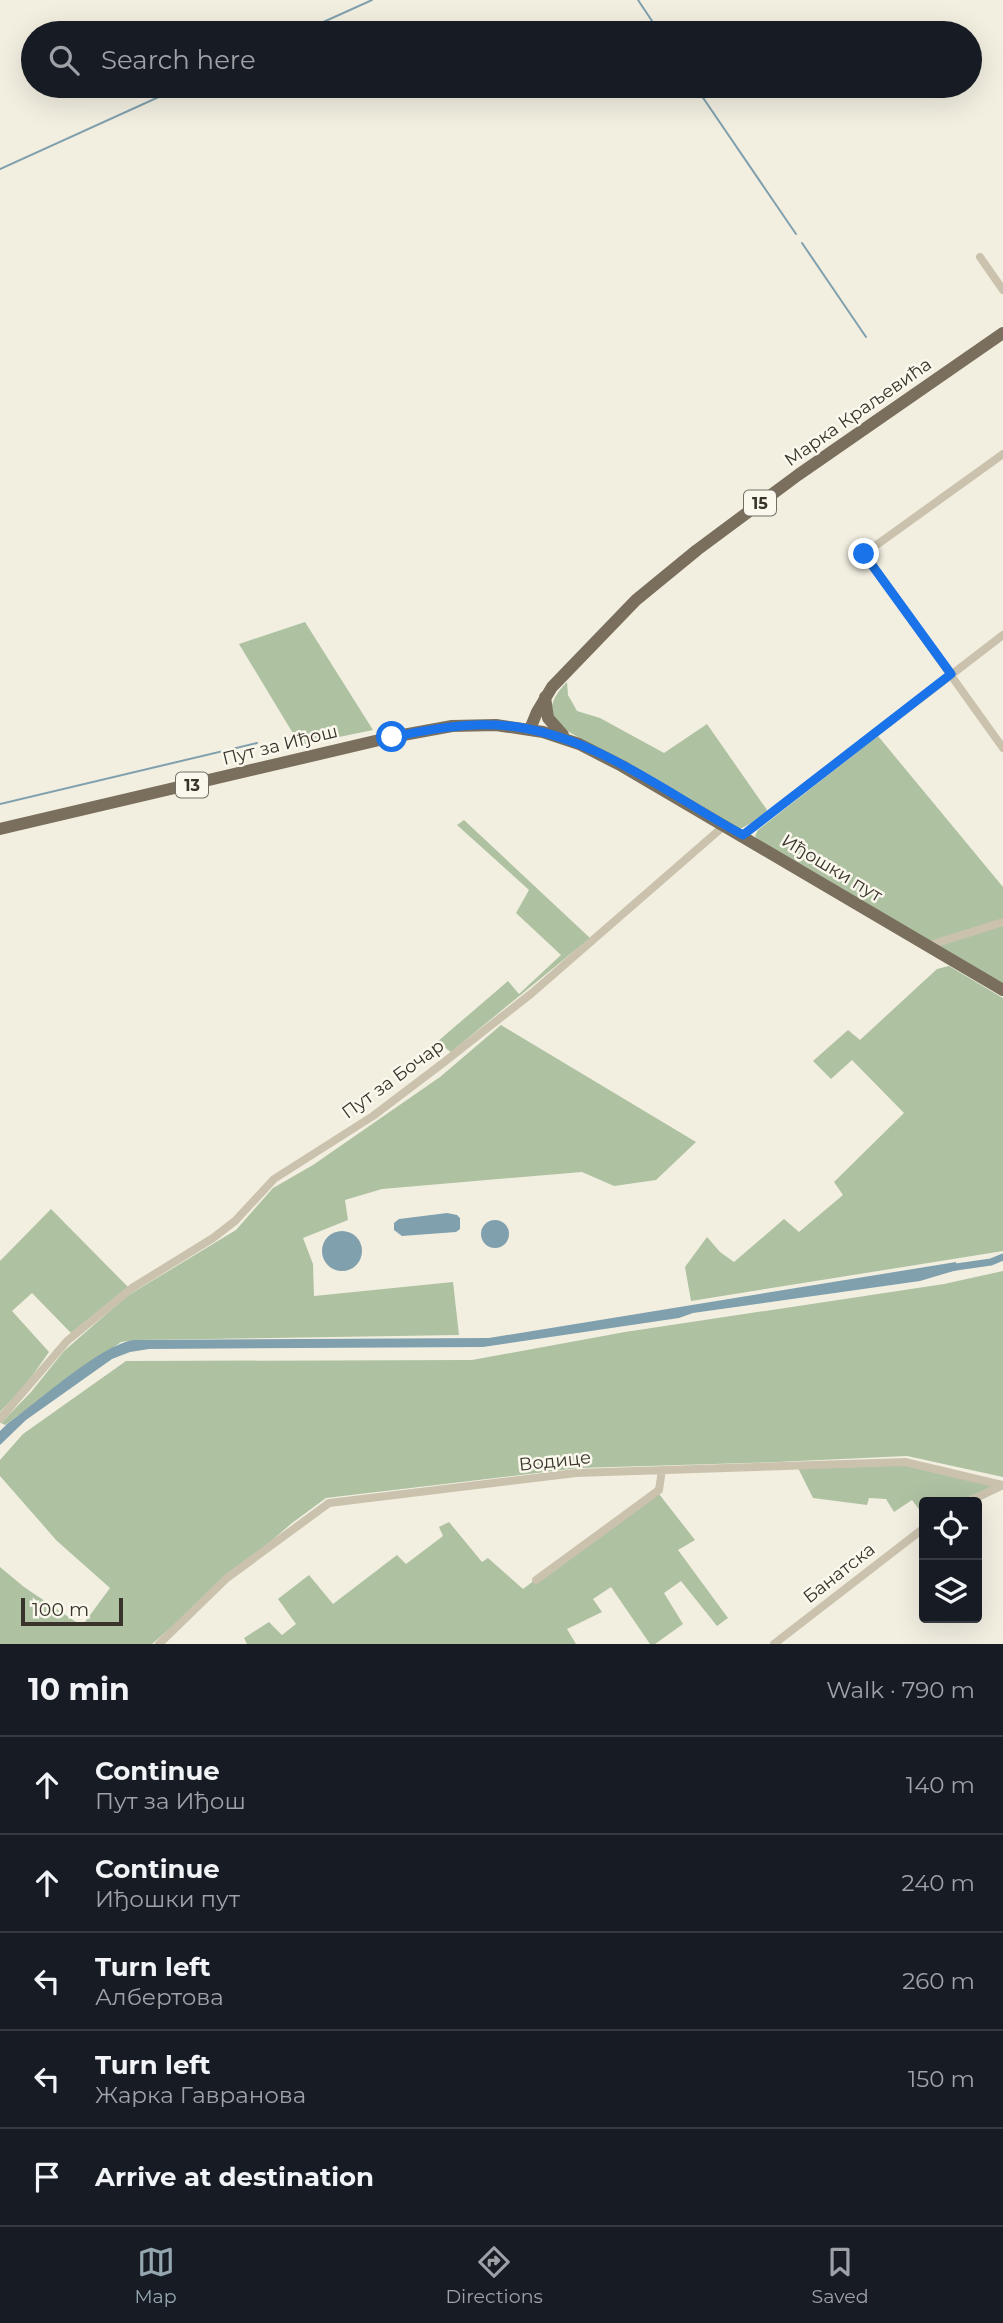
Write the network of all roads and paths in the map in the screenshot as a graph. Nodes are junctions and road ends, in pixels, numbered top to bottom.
1 (980, 257) dead end
2 (1003, 290) edge
3 (1003, 333) edge
4 (1003, 454) edge
5 (1003, 635) edge
6 (951, 674) junction
7 (544, 699) junction
8 (496, 725) junction
9 (530, 729) junction
10 (569, 740) junction
11 (1003, 748) edge
12 (725, 825) junction
13 (0, 829) edge
14 (743, 835) junction
15 (1003, 922) edge
16 (927, 946) junction
17 (1003, 990) edge
18 (0, 1419) edge
19 (662, 1470) junction
20 (1003, 1485) edge
21 (978, 1497) edge
22 (919, 1532) edge
23 (536, 1580) dead end
24 (159, 1644) edge
25 (774, 1644) edge

1 - 2 street
3 - 7 main road, Марка Краљевића / 15
4 - 6 street
5 - 6 street
6 - 11 street
6 - 14 street
7 - 8 main road
7 - 9 main road, Марка Краљевића / 15
7 - 10 main road
8 - 9 main road, Пут за Иђош / 13
8 - 13 main road, Пут за Иђош / 13
9 - 10 main road, Иђошки пут / 13
10 - 12 main road, Иђошки пут / 13
12 - 14 main road, Иђошки пут / 13
12 - 18 street, Пут за Бочар
14 - 16 main road, Иђошки пут / 13
15 - 16 street
16 - 17 main road, 13
19 - 20 street, Водице
19 - 23 street
19 - 24 street, Водице
20 - 21 street
22 - 25 street, Банатска

